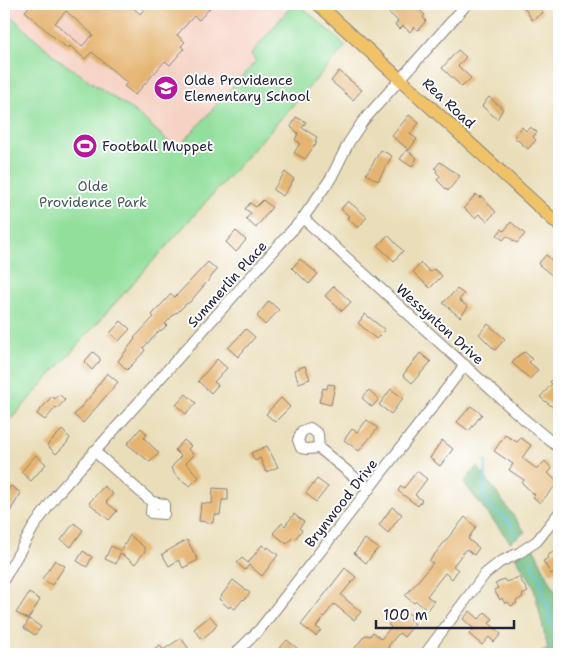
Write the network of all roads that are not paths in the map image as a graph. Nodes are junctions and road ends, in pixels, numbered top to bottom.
1 (318, 4) edge
2 (467, 4) edge
3 (400, 79) junction
4 (303, 218) junction
5 (559, 225) edge
6 (465, 365) junction
7 (319, 448) dead end
8 (559, 448) edge
9 (94, 451) junction
10 (369, 488) junction
11 (152, 502) dead end
12 (559, 513) edge
13 (4, 579) edge
14 (235, 654) edge
15 (425, 654) edge

1 - 3 main road, Rea Road
2 - 3 street, Summerlin Place
3 - 4 street, Summerlin Place
3 - 5 main road, Rea Road
4 - 6 street, Wessynton Drive
4 - 9 street, Summerlin Place
6 - 8 street, Wessynton Drive
6 - 10 street, Brynwood Drive
7 - 10 street
9 - 11 street
9 - 13 street, Summerlin Place
10 - 14 street, Brynwood Drive
12 - 15 street

